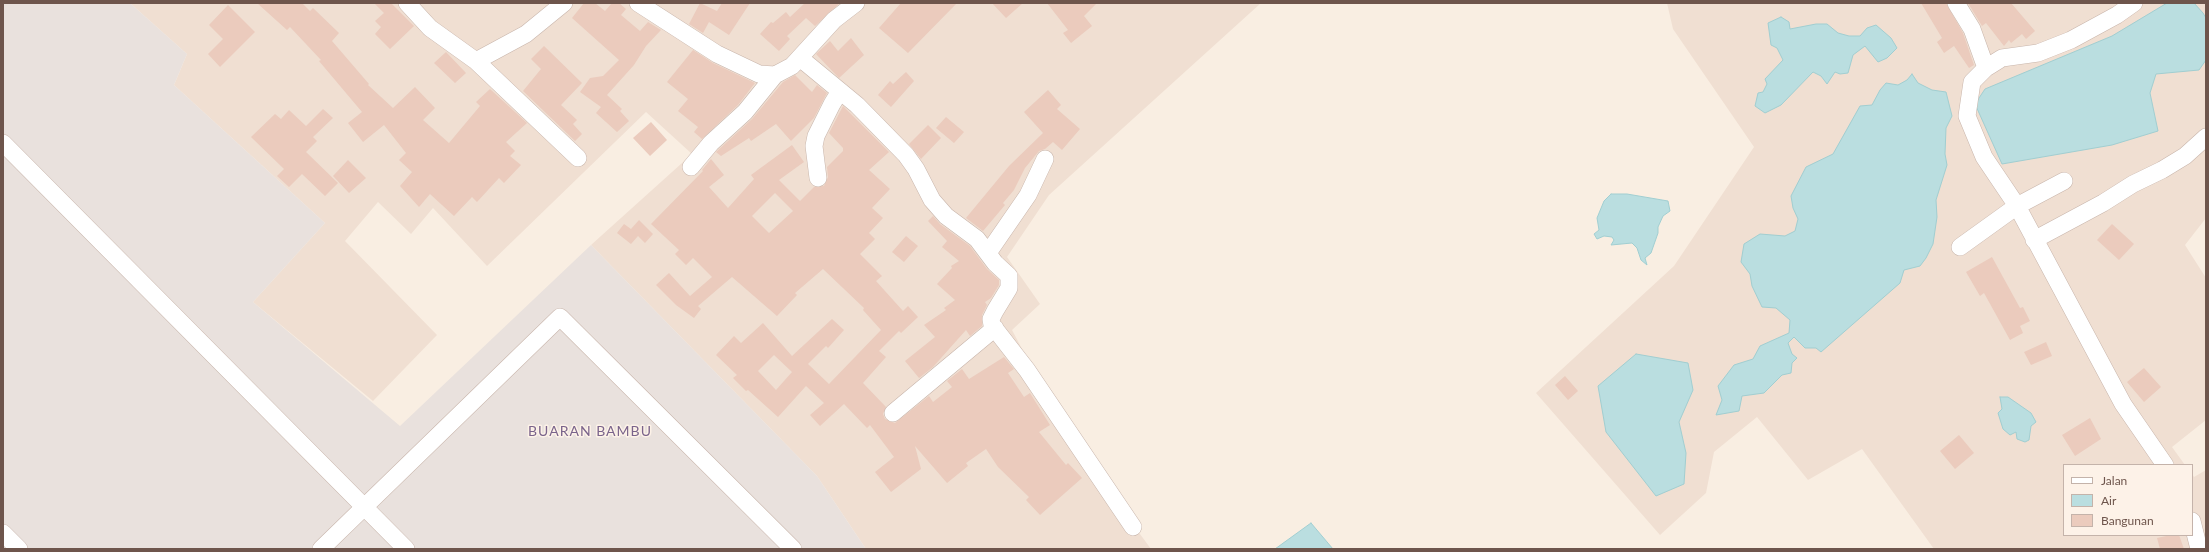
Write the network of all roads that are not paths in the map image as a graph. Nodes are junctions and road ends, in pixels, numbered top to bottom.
1 (407, 3) edge
2 (564, 3) edge
3 (638, 3) edge
4 (856, 3) edge
5 (1956, 3) edge
6 (2134, 3) edge
7 (800, 58) junction
8 (476, 61) junction
9 (1986, 68) junction
10 (775, 75) junction
11 (840, 91) junction
12 (2206, 137) edge
13 (3, 144) edge
14 (578, 158) dead end
15 (1045, 159) dead end
16 (691, 168) dead end
17 (818, 178) dead end
18 (2064, 181) dead end
19 (2017, 206) junction
20 (2034, 240) junction
21 (1960, 247) dead end
22 (988, 253) junction
23 (995, 328) junction
24 (893, 413) dead end
25 (2164, 464) edge
26 (364, 507) junction
27 (2193, 525) edge
28 (1133, 527) dead end
29 (3, 533) edge
30 (19, 549) edge
31 (321, 549) edge
32 (406, 549) edge
33 (793, 549) edge
34 (2199, 549) edge

1 - 8 street
2 - 8 street
3 - 10 street
4 - 7 street
5 - 9 street
6 - 9 street
7 - 10 street
7 - 11 street
8 - 14 street
9 - 19 street
10 - 16 street
11 - 17 street
11 - 22 street
12 - 20 street
13 - 26 street
15 - 22 street
18 - 19 street
19 - 20 street
19 - 21 street
20 - 25 street
22 - 23 street
23 - 24 street
23 - 28 street
26 - 31 street
26 - 32 street
26 - 33 street
27 - 34 street
29 - 30 street

